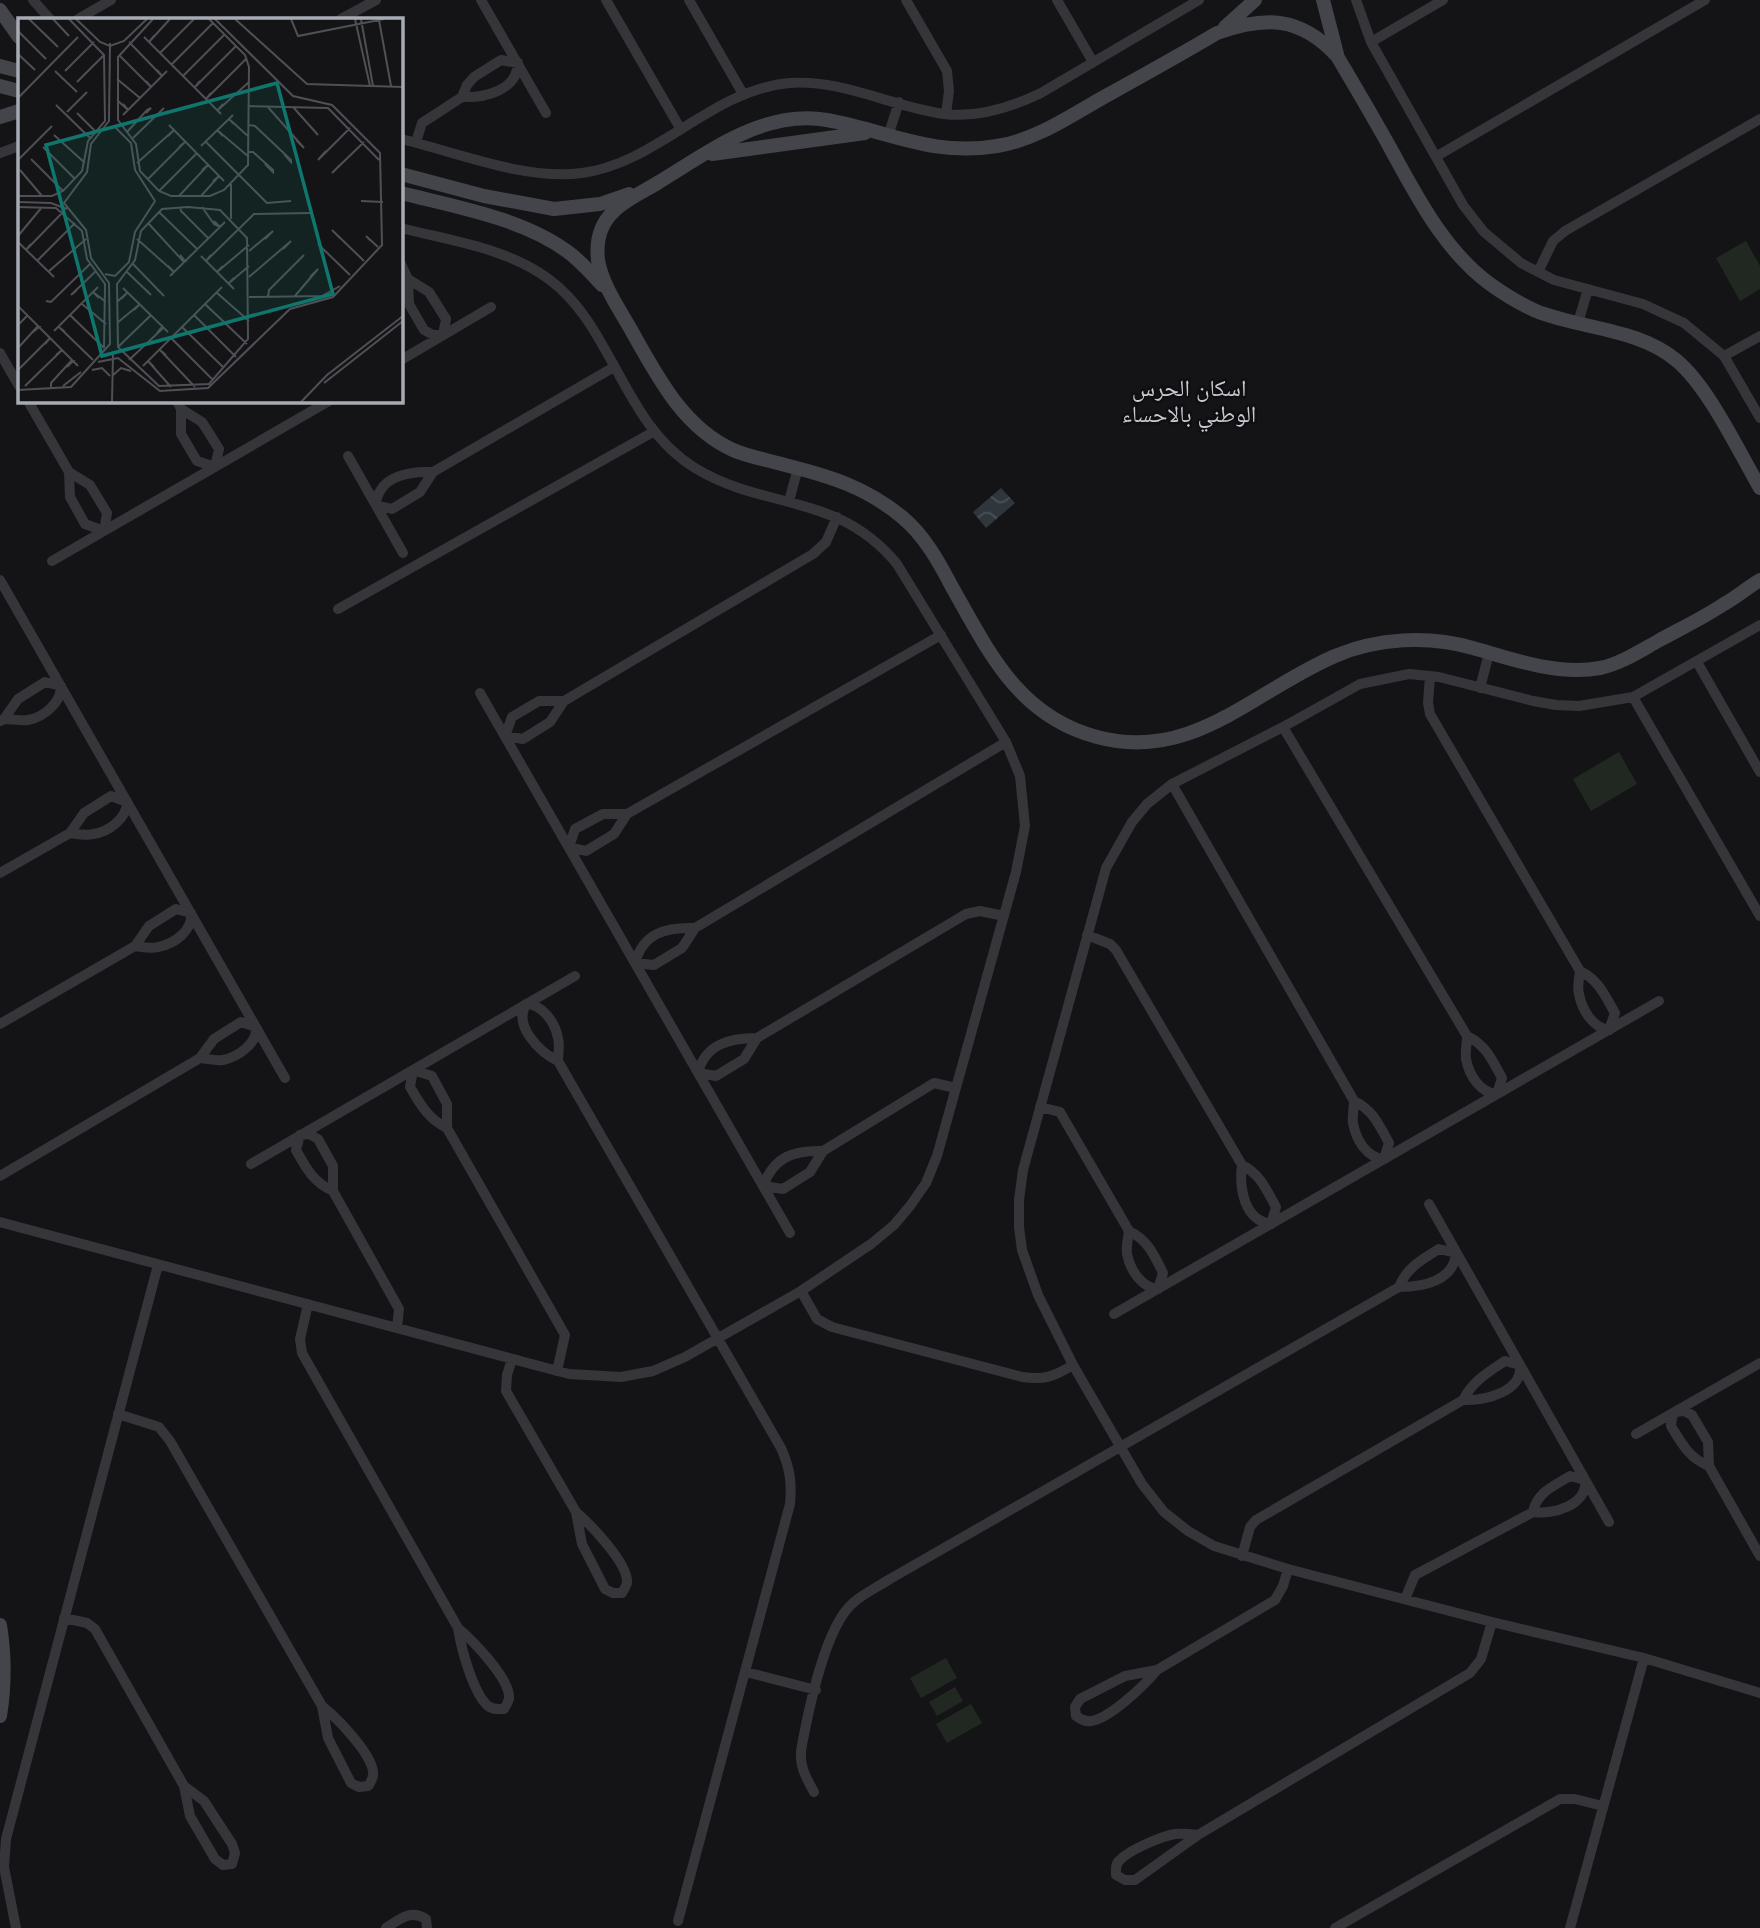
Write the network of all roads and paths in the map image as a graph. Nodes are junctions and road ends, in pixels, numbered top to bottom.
1 (33, 0) edge
2 (111, 0) edge
3 (376, 0) edge
4 (481, 0) edge
5 (607, 0) edge
6 (689, 0) edge
7 (906, 0) edge
8 (1057, 0) edge
9 (1199, 0) edge
10 (1255, 0) edge
11 (1323, 0) edge
12 (1356, 0) edge
13 (1443, 0) edge
14 (1705, 0) edge
15 (0, 10) edge
16 (49, 18) edge
17 (80, 18) edge
18 (343, 18) edge
19 (1217, 33) junction
20 (18, 36) edge
21 (1371, 42) junction
22 (1337, 56) junction
23 (1093, 62) junction
24 (518, 64) junction
25 (0, 66) edge
26 (18, 71) edge
27 (0, 86) edge
28 (18, 91) edge
29 (743, 94) junction
30 (461, 97) junction
31 (899, 102) junction
32 (18, 111) edge
33 (547, 113) dead end
34 (946, 114) junction
35 (0, 117) edge
36 (1760, 119) edge
37 (680, 128) junction
38 (881, 134) junction
39 (402, 139) edge
40 (416, 142) junction
41 (18, 146) edge
42 (0, 153) edge
43 (703, 155) junction
44 (1437, 156) junction
45 (402, 174) edge
46 (437, 184) junction
47 (651, 187) junction
48 (402, 193) edge
49 (432, 201) junction
50 (402, 228) edge
51 (402, 266) edge
52 (1538, 272) junction
53 (408, 279) junction
54 (1588, 289) junction
55 (612, 296) junction
56 (491, 307) dead end
57 (1578, 323) junction
58 (443, 335) junction
59 (1760, 336) edge
60 (0, 353) edge
61 (1724, 356) junction
62 (402, 358) edge
63 (614, 367) junction
64 (18, 384) edge
65 (29, 402) edge
66 (327, 402) edge
67 (179, 405) edge
68 (1760, 418) edge
69 (653, 432) junction
70 (348, 456) dead end
71 (215, 467) junction
72 (798, 468) junction
73 (69, 472) junction
74 (433, 472) junction
75 (1760, 488) edge
76 (789, 501) junction
77 (376, 505) junction
78 (837, 517) junction
79 (104, 531) junction
80 (403, 553) dead end
81 (52, 561) dead end
82 (0, 580) edge
83 (1760, 580) edge
84 (1760, 592) edge
85 (1726, 603) junction
86 (338, 610) dead end
87 (1760, 625) edge
88 (940, 635) junction
89 (1489, 653) junction
90 (1697, 662) junction
91 (1430, 676) junction
92 (61, 686) junction
93 (1480, 688) junction
94 (480, 693) dead end
95 (1633, 697) junction
96 (564, 701) junction
97 (2, 720) edge
98 (1283, 727) junction
99 (505, 736) junction
100 (1006, 742) junction
101 (1760, 772) edge
102 (1172, 784) junction
103 (127, 802) junction
104 (627, 814) junction
105 (70, 833) junction
106 (569, 848) junction
107 (0, 873) edge
108 (191, 913) junction
109 (1004, 916) junction
110 (1760, 916) edge
111 (695, 928) junction
112 (1087, 935) junction
113 (135, 946) junction
114 (635, 963) junction
115 (1580, 971) junction
116 (575, 976) dead end
117 (1659, 1001) dead end
118 (526, 1004) junction
119 (0, 1024) edge
120 (256, 1027) junction
121 (1609, 1030) junction
122 (1467, 1036) junction
123 (757, 1038) junction
124 (200, 1058) junction
125 (558, 1060) junction
126 (413, 1070) junction
127 (698, 1073) junction
128 (285, 1078) dead end
129 (956, 1088) junction
130 (1497, 1094) junction
131 (1354, 1101) junction
132 (1040, 1107) junction
133 (447, 1128) junction
134 (300, 1135) junction
135 (823, 1151) junction
136 (1384, 1159) junction
137 (251, 1164) dead end
138 (1242, 1165) junction
139 (0, 1176) edge
140 (763, 1186) junction
141 (333, 1191) junction
142 (1429, 1204) dead end
143 (0, 1222) edge
144 (1271, 1224) junction
145 (1129, 1231) junction
146 (790, 1233) dead end
147 (1456, 1253) junction
148 (158, 1265) junction
149 (1399, 1287) junction
150 (1158, 1289) junction
151 (801, 1291) junction
152 (308, 1304) junction
153 (1114, 1314) dead end
154 (397, 1328) junction
155 (718, 1337) junction
156 (512, 1359) junction
157 (1760, 1363) edge
158 (1073, 1365) junction
159 (1520, 1365) junction
160 (558, 1371) junction
161 (1463, 1401) junction
162 (1676, 1412) junction
163 (118, 1414) junction
164 (1636, 1434) dead end
165 (1121, 1447) junction
166 (1709, 1466) junction
167 (1585, 1480) junction
168 (576, 1512) junction
169 (1533, 1512) junction
170 (1609, 1522) dead end
171 (1242, 1556) junction
172 (1760, 1556) edge
173 (1289, 1569) junction
174 (1405, 1599) junction
175 (64, 1618) junction
176 (1492, 1622) junction
177 (0, 1625) edge
178 (458, 1628) junction
179 (1644, 1658) junction
180 (1157, 1671) junction
181 (746, 1672) junction
182 (816, 1690) junction
183 (1760, 1693) edge
184 (322, 1706) junction
185 (0, 1716) edge
186 (184, 1786) junction
187 (814, 1792) dead end
188 (1603, 1806) junction
189 (1198, 1835) junction
190 (678, 1922) dead end
191 (16, 1928) edge
192 (386, 1928) edge
193 (426, 1928) edge
194 (1335, 1928) edge
195 (1570, 1928) edge

1 - 16 street
2 - 17 street
3 - 18 street
4 - 24 street
5 - 37 street
6 - 29 street
7 - 34 street
8 - 23 street
9 - 23 street
10 - 19 main road
11 - 22 main road
12 - 21 street
13 - 21 street
14 - 44 street
15 - 20 main road
19 - 22 main road
19 - 38 main road
21 - 44 street
22 - 57 main road
23 - 34 street
24 - 30 street
24 - 30 street
24 - 33 street
25 - 26 main road
27 - 28 main road
29 - 31 street
29 - 37 street
30 - 40 street
31 - 34 street
31 - 38 street
32 - 35 main road
36 - 52 street
37 - 40 street
38 - 43 main road
38 - 43 main road
39 - 40 street
41 - 42 street
43 - 47 main road
44 - 52 street
45 - 46 main road
46 - 47 main road
46 - 49 main road
47 - 55 main road
48 - 49 main road
49 - 55 main road
50 - 63 street
51 - 53 street
52 - 54 street
53 - 58 street
53 - 58 street
54 - 57 street
54 - 61 street
55 - 72 main road
56 - 58 street
57 - 75 main road
58 - 62 street
59 - 61 street
60 - 64 street
61 - 68 street
63 - 69 street
63 - 74 street
65 - 73 street
66 - 71 street
67 - 71 street
67 - 71 street
69 - 76 street
69 - 86 street
70 - 77 street
71 - 79 street
72 - 76 street
72 - 89 main road
73 - 79 street
73 - 79 street
74 - 77 street
74 - 77 street
76 - 78 street
77 - 80 street
78 - 88 street
78 - 96 street
79 - 81 street
82 - 92 street
83 - 85 main road
84 - 85 main road
85 - 89 main road
87 - 90 street
88 - 100 street
88 - 104 street
89 - 93 street
90 - 95 street
90 - 101 street
91 - 93 street
91 - 98 street
91 - 115 street
92 - 97 street
92 - 97 street
92 - 103 street
93 - 95 street
94 - 99 street
95 - 110 street
96 - 99 street
96 - 99 street
98 - 102 street
98 - 122 street
99 - 106 street
100 - 109 street
100 - 111 street
102 - 112 street
102 - 131 street
103 - 105 street
103 - 105 street
103 - 108 street
104 - 106 street
104 - 106 street
105 - 107 street
106 - 114 street
108 - 113 street
108 - 113 street
108 - 120 street
109 - 123 street
109 - 129 street
111 - 114 street
111 - 114 street
112 - 132 street
112 - 138 street
113 - 119 street
114 - 127 street
115 - 121 street
115 - 121 street
116 - 118 street
117 - 121 street
118 - 125 street
118 - 125 street
118 - 126 street
120 - 124 street
120 - 124 street
120 - 128 street
121 - 130 street
122 - 130 street
122 - 130 street
123 - 127 street
123 - 127 street
124 - 139 street
125 - 155 street
126 - 133 street
126 - 133 street
126 - 134 street
127 - 140 street
129 - 135 street
129 - 151 street
130 - 136 street
131 - 136 street
131 - 136 street
132 - 145 street
132 - 158 street
133 - 160 street
134 - 137 street
134 - 141 street
134 - 141 street
135 - 140 street
135 - 140 street
136 - 144 street
138 - 144 street
138 - 144 street
140 - 146 street
141 - 154 street
142 - 147 street
143 - 148 street
144 - 150 street
145 - 150 street
145 - 150 street
147 - 149 street
147 - 149 street
147 - 159 street
148 - 152 street
148 - 163 street
149 - 165 street
150 - 153 street
151 - 155 street
151 - 158 street
152 - 154 street
152 - 178 street
154 - 156 street
155 - 160 street
155 - 181 street
156 - 160 street
156 - 168 street
157 - 162 street
158 - 165 street
159 - 161 street
159 - 161 street
159 - 167 street
161 - 171 street
162 - 164 street
162 - 166 street
162 - 166 street
163 - 175 street
163 - 184 street
165 - 171 street
165 - 182 street
166 - 172 street
167 - 169 street
167 - 169 street
167 - 170 street
168 - 168 street
169 - 174 street
171 - 173 street
173 - 174 street
173 - 180 street
174 - 176 street
175 - 186 street
175 - 191 street
176 - 179 street
176 - 189 street
177 - 185 main road
178 - 178 street
179 - 183 street
179 - 188 street
180 - 180 street
181 - 182 street
181 - 190 street
182 - 187 street
184 - 184 street
186 - 186 street
188 - 194 street
188 - 195 street
189 - 189 street
192 - 193 street

